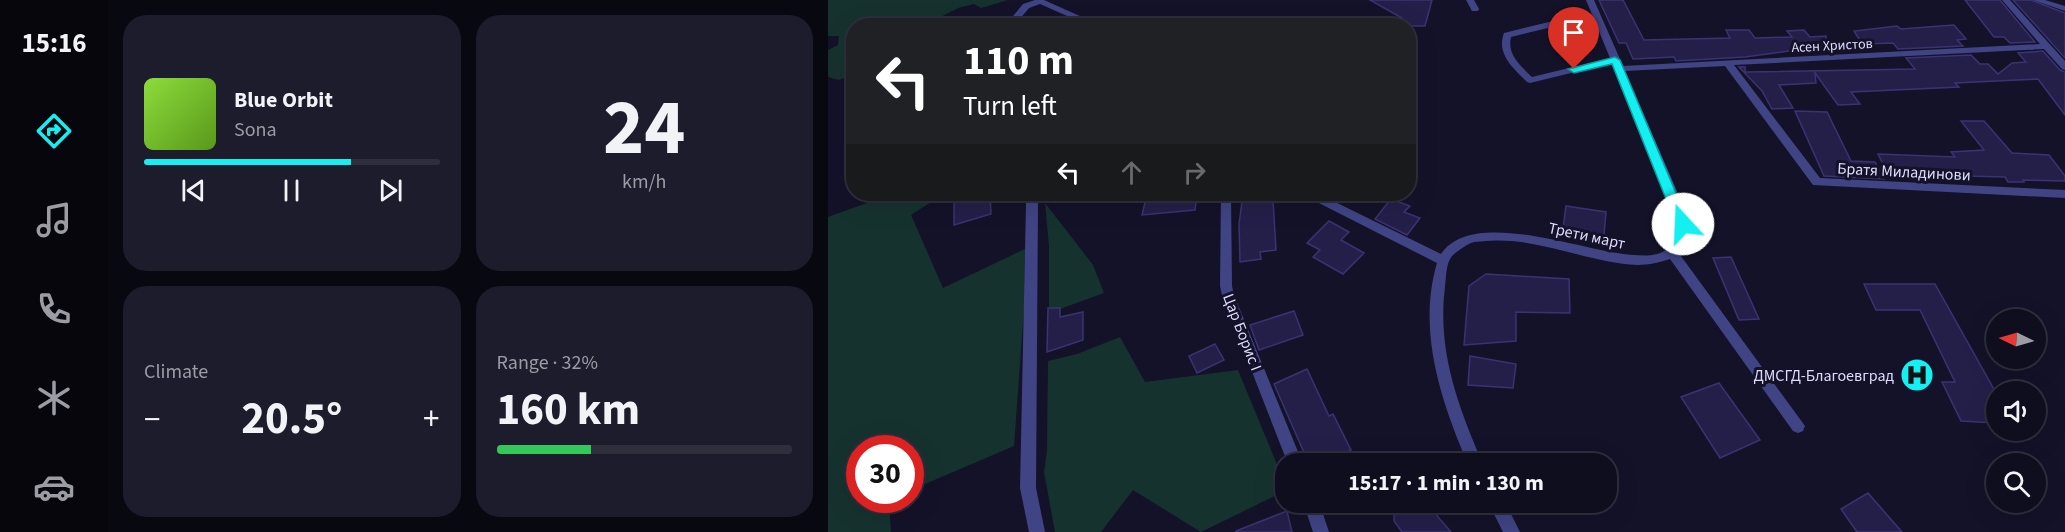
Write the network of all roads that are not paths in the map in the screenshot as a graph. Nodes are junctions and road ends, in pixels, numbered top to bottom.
1 (1470, 0) edge
2 (1590, 0) edge
3 (2006, 0) edge
4 (2037, 0) edge
5 (1040, 1) edge
6 (1475, 9) dead end
7 (2065, 9) edge
8 (1016, 18) edge
9 (1079, 18) edge
10 (1552, 24) dead end
11 (2045, 46) junction
12 (1728, 64) junction
13 (1617, 65) junction
14 (2065, 68) edge
15 (2065, 194) edge
16 (1031, 201) edge
17 (1226, 201) edge
18 (1325, 201) edge
19 (1672, 253) junction
20 (1444, 261) junction
21 (1798, 426) dead end
22 (1292, 453) edge
23 (1472, 453) edge
24 (1315, 513) edge
25 (1502, 513) edge
26 (1036, 532) edge
27 (1321, 532) edge
28 (1512, 532) edge

1 - 6 street
2 - 13 street
3 - 11 street
4 - 7 street
5 - 8 street
5 - 9 street
10 - 13 street, Асен Христов
11 - 12 street, Асен Христов
11 - 14 street
12 - 13 street, Асен Христов
12 - 15 street, Братя Миладинови
13 - 19 street
16 - 26 street
17 - 22 street, Цар Борис I
18 - 20 street
19 - 20 street, Трети март
19 - 21 street
20 - 23 street
24 - 27 street
25 - 28 street

